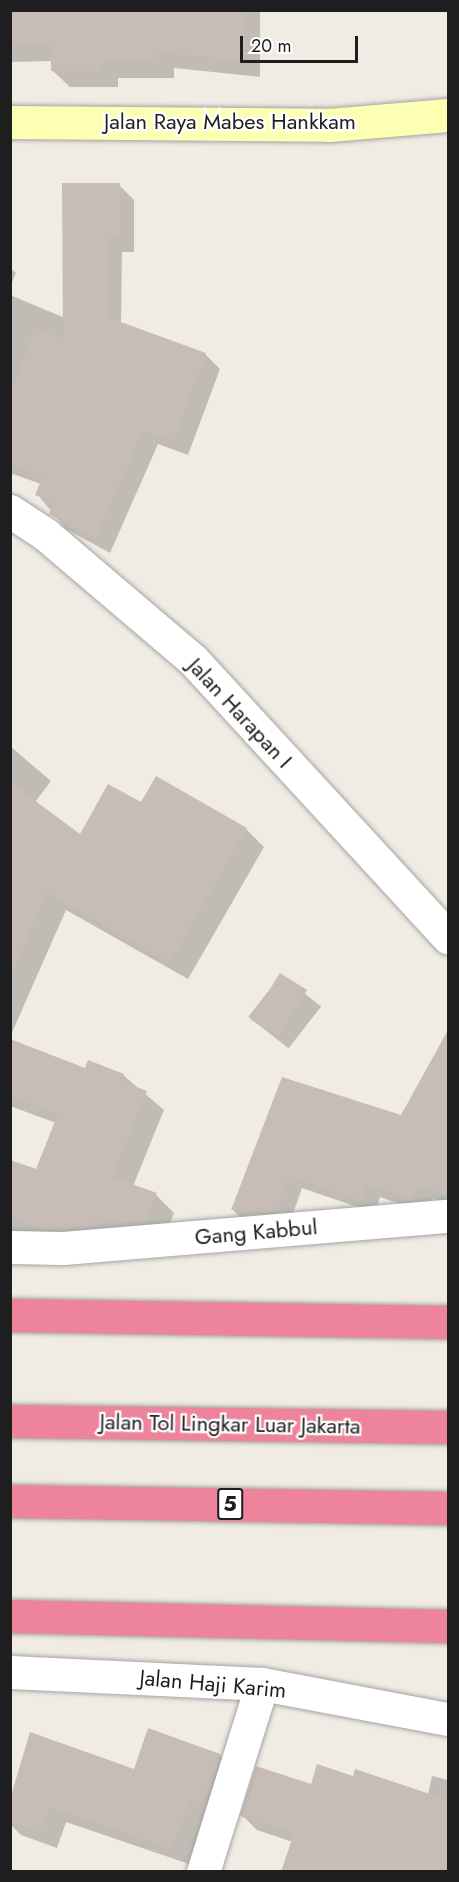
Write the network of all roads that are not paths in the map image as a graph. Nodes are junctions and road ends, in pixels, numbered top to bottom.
1 (448, 115) edge
2 (10, 122) edge
3 (10, 511) edge
4 (448, 938) edge
5 (448, 1216) edge
6 (10, 1247) edge
7 (10, 1315) edge
8 (448, 1322) edge
9 (10, 1420) edge
10 (448, 1427) edge
11 (10, 1501) edge
12 (448, 1508) edge
13 (10, 1616) edge
14 (448, 1626) edge
15 (10, 1672) edge
16 (262, 1684) junction
17 (448, 1719) edge
18 (203, 1872) edge

1 - 2 main road, Jalan Raya Mabes Hankkam
3 - 4 street, Jalan Harapan I
5 - 6 street, Gang Kabbul
7 - 8 highway
9 - 10 highway, Jalan Tol Lingkar Luar Jakarta
11 - 12 highway, 5
13 - 14 highway
15 - 16 street, Jalan Haji Karim
16 - 17 street, Jalan Haji Karim
16 - 18 street

